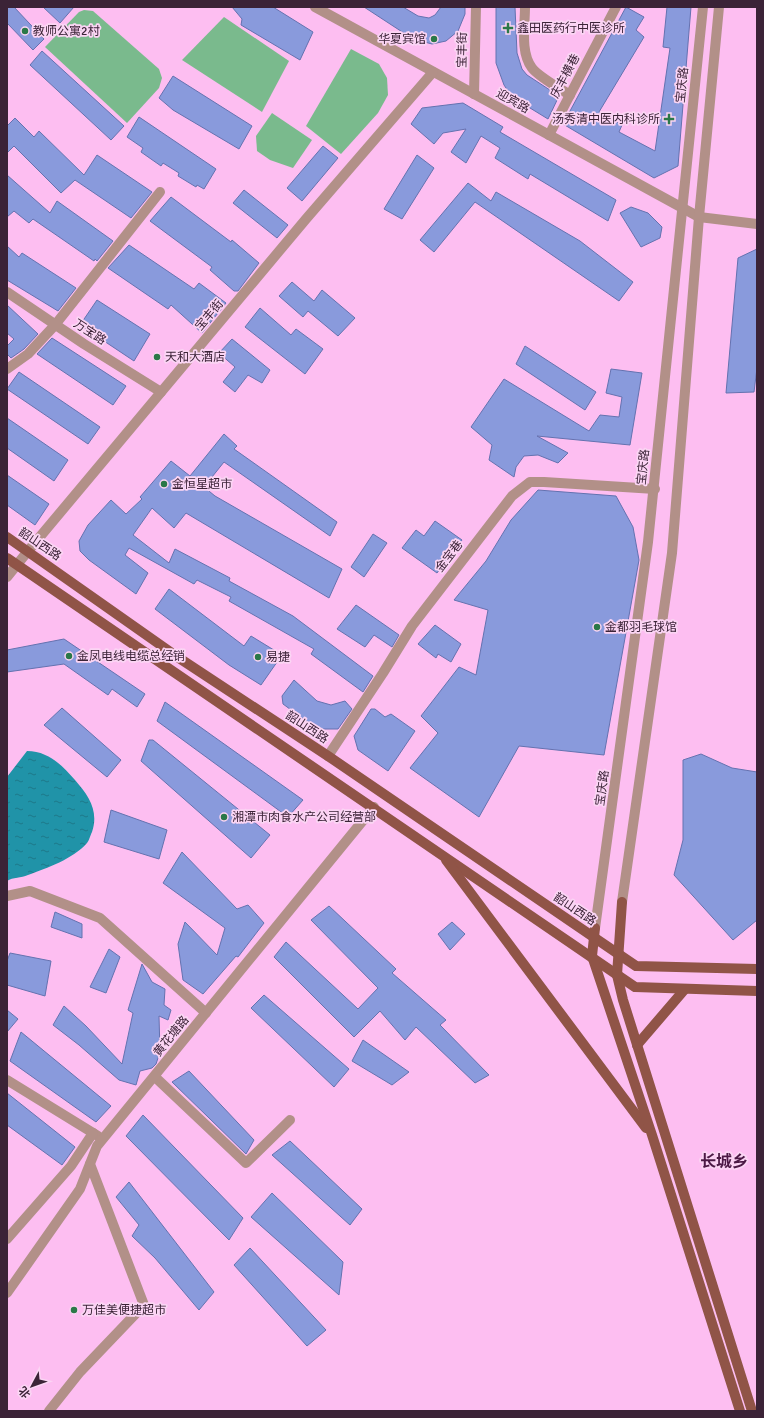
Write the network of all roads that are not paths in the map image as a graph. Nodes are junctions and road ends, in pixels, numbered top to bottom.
1 (316, 7) edge
2 (476, 7) edge
3 (525, 7) edge
4 (616, 7) edge
5 (703, 7) edge
6 (719, 7) edge
7 (433, 72) junction
8 (474, 94) junction
9 (570, 95) junction
10 (549, 135) junction
11 (160, 192) dead end
12 (681, 208) junction
13 (699, 217) junction
14 (757, 224) edge
15 (7, 292) edge
16 (55, 325) junction
17 (7, 369) edge
18 (162, 392) junction
19 (654, 489) junction
20 (7, 537) edge
21 (28, 551) junction
22 (7, 558) edge
23 (17, 565) junction
24 (7, 577) edge
25 (328, 756) junction
26 (374, 807) junction
27 (442, 854) junction
28 (7, 896) edge
29 (622, 902) joint
30 (594, 933) junction
31 (617, 953) junction
32 (592, 956) junction
33 (757, 969) edge
34 (617, 975) junction
35 (685, 989) junction
36 (757, 991) edge
37 (206, 1013) junction
38 (637, 1045) junction
39 (155, 1076) junction
40 (7, 1080) edge
41 (290, 1120) dead end
42 (93, 1133) junction
43 (652, 1135) junction
44 (103, 1139) junction
45 (90, 1164) junction
46 (7, 1239) edge
47 (7, 1293) edge
48 (49, 1411) edge
49 (740, 1411) edge
50 (752, 1411) edge

1 - 7 street, 迎宾路
2 - 8 street, 宝丰街
3 - 9 street
4 - 9 street, 庆丰横巷
5 - 12 street, 宝庆路
6 - 13 street
7 - 8 street, 迎宾路
7 - 18 street, 宝丰街
8 - 10 street, 迎宾路
9 - 10 street, 庆丰横巷
10 - 12 street, 迎宾路
11 - 16 street
12 - 13 street, 迎宾路
12 - 19 street, 宝庆路
13 - 14 street, 迎宾路
13 - 29 street
15 - 16 street, 万宝路
16 - 17 street
16 - 18 street, 万宝路
18 - 21 street, 宝丰街
19 - 25 street, 金宝巷
19 - 30 street, 宝庆路
20 - 21 main road, 韶山西路
21 - 23 street, 宝丰街
21 - 25 main road, 韶山西路
22 - 23 main road
23 - 24 street, 宝丰街
23 - 26 main road
25 - 30 main road, 韶山西路
26 - 27 main road
26 - 37 street, 黄花塘路
27 - 32 main road
27 - 43 main road
28 - 37 street
29 - 31 main road
30 - 31 main road, 韶山西路
30 - 32 main road
31 - 33 main road, 韶山西路
31 - 34 main road
32 - 34 main road
32 - 43 main road
34 - 35 main road
34 - 38 main road
35 - 36 main road
35 - 38 main road
37 - 39 street, 黄花塘路
38 - 50 main road
39 - 41 street
39 - 44 street, 黄花塘路
40 - 42 street
42 - 44 street
42 - 46 street
43 - 49 main road
44 - 45 street, 黄花塘路
45 - 47 street, 黄花塘路
45 - 48 street

